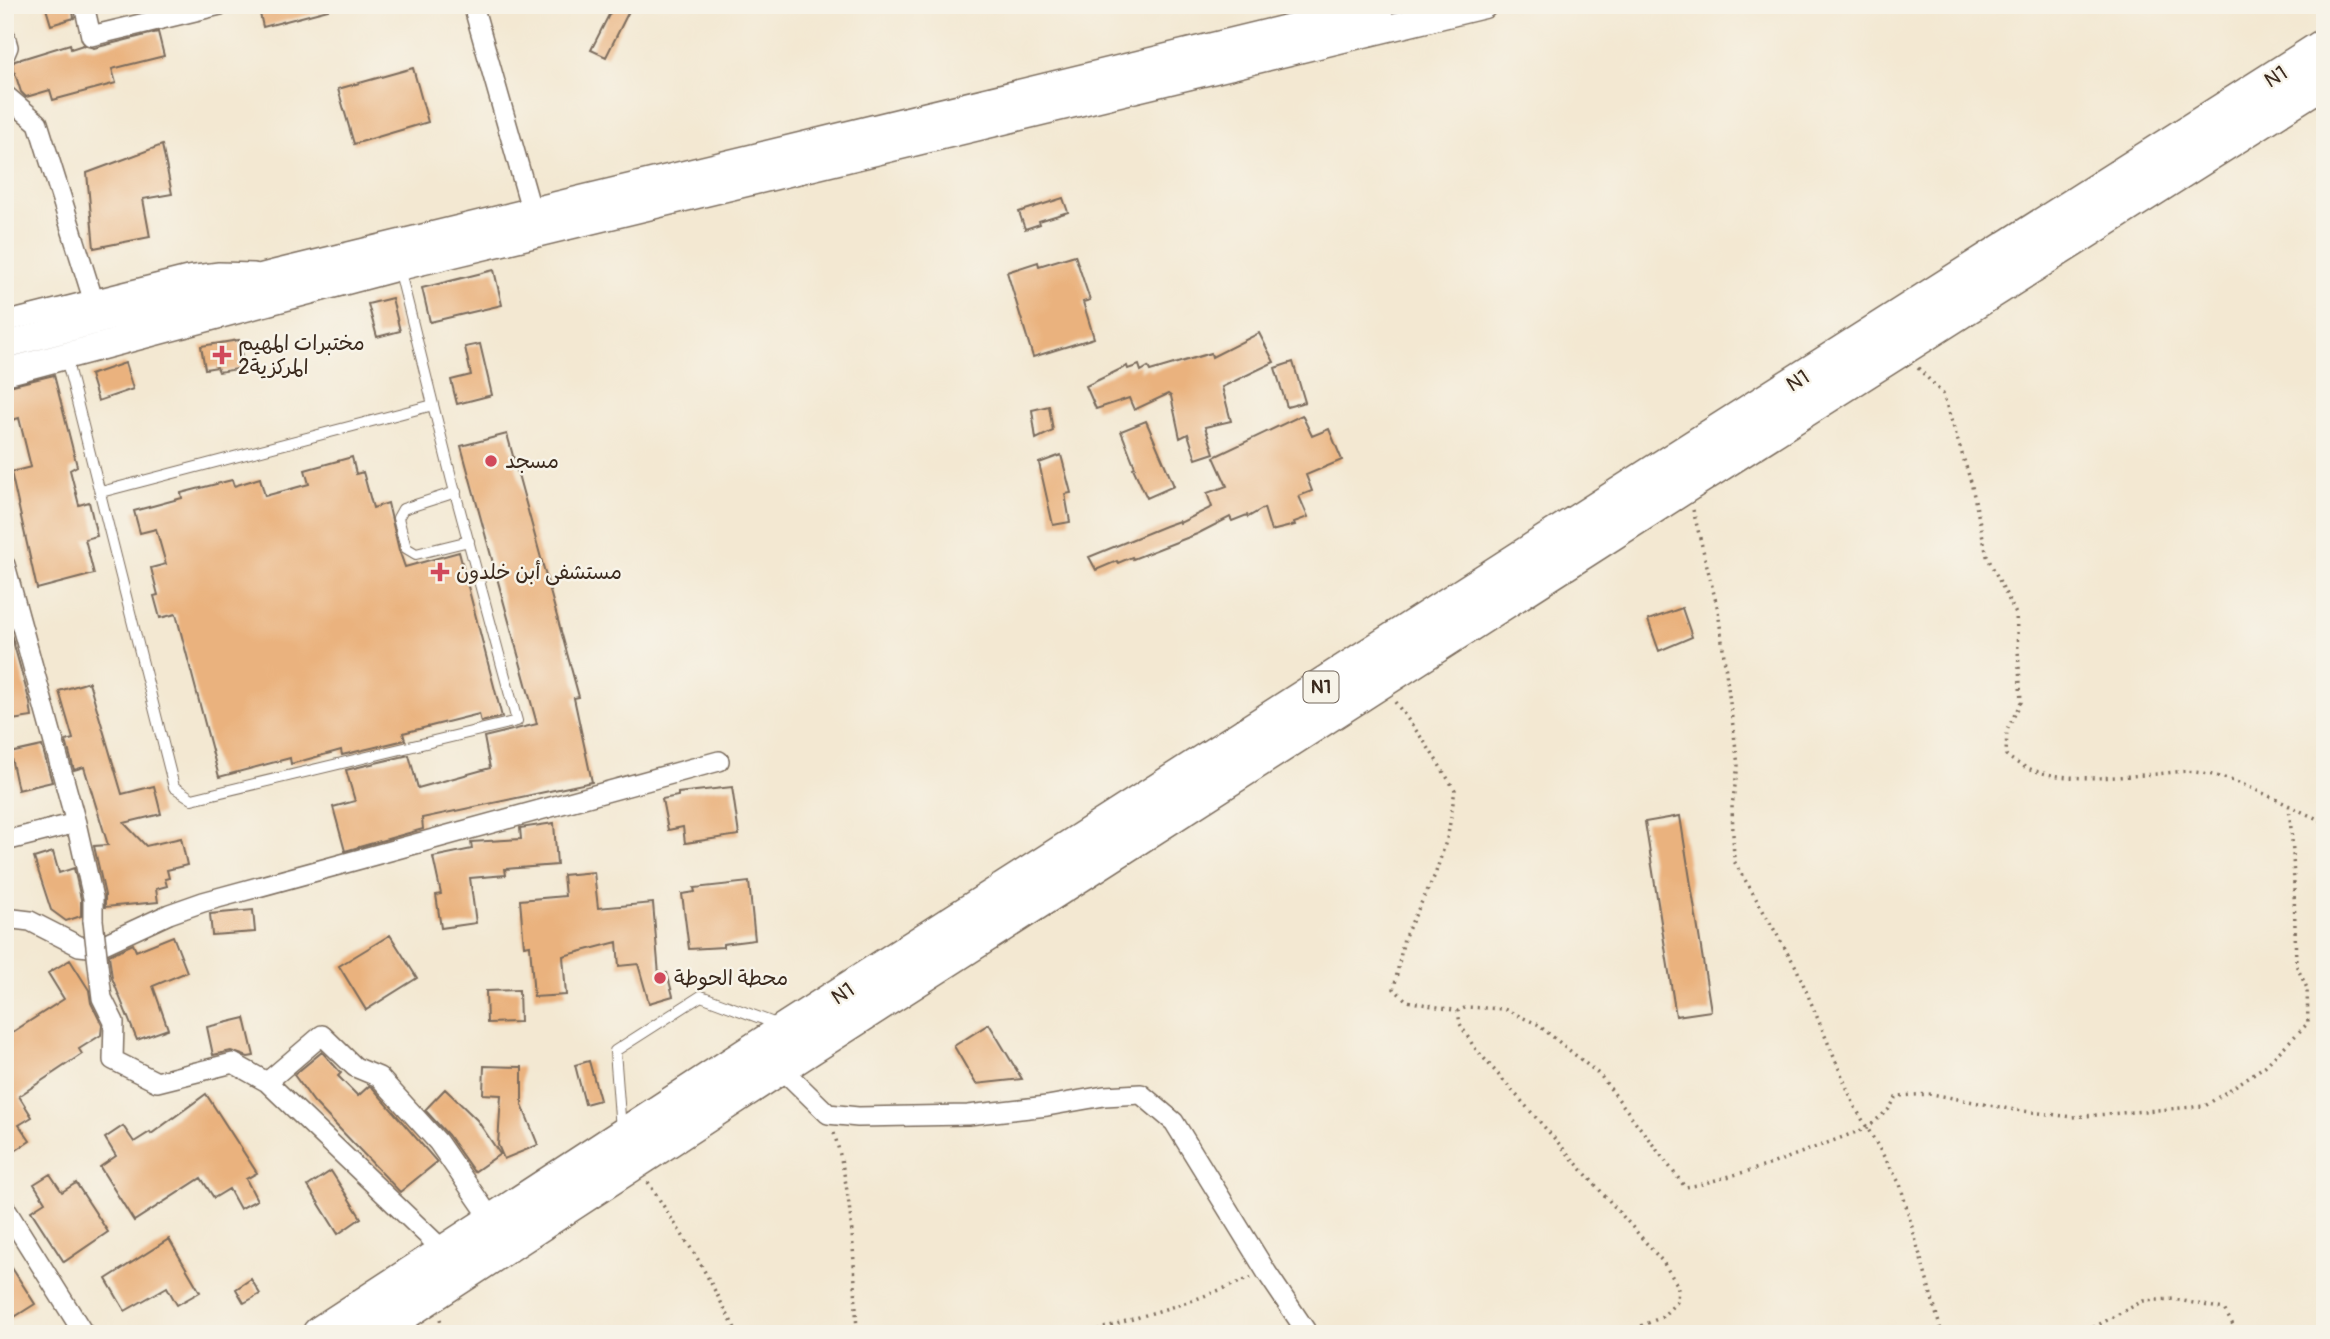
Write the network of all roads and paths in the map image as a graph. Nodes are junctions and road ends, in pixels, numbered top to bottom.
1 (83, 5) edge
2 (220, 5) edge
3 (473, 5) edge
4 (1382, 5) edge
5 (1484, 5) edge
6 (5, 36) edge
7 (2325, 46) edge
8 (5, 54) edge
9 (2325, 79) edge
10 (5, 95) edge
11 (534, 222) junction
12 (399, 267) junction
13 (276, 273) junction
14 (93, 299) junction
15 (5, 322) edge
16 (5, 345) edge
17 (1900, 349) junction
18 (65, 355) junction
19 (5, 372) edge
20 (433, 405) junction
21 (1687, 485) junction
22 (101, 492) junction
23 (456, 492) junction
24 (469, 541) junction
25 (5, 565) edge
26 (1380, 681) junction
27 (719, 761) dead end
28 (2288, 807) junction
29 (2325, 822) edge
30 (76, 823) junction
31 (5, 841) edge
32 (5, 918) edge
33 (1458, 1011) junction
34 (789, 1028) junction
35 (780, 1067) junction
36 (267, 1082) junction
37 (828, 1114) junction
38 (1867, 1128) junction
39 (628, 1150) junction
40 (5, 1208) edge
41 (494, 1223) junction
42 (446, 1253) junction
43 (1267, 1273) junction
44 (84, 1334) edge
45 (320, 1334) edge
46 (371, 1334) edge
47 (738, 1334) edge
48 (857, 1334) edge
49 (1084, 1334) edge
50 (1308, 1334) edge
51 (1622, 1334) edge
52 (1942, 1334) edge
53 (2081, 1334) edge
54 (2238, 1334) edge

1 - 2 street
3 - 11 street
4 - 11 main road
5 - 11 main road
6 - 8 street
7 - 34 highway, N1 / N1
9 - 17 highway, N1
10 - 14 street
11 - 12 main road
11 - 13 main road
12 - 18 main road
12 - 20 lane
13 - 14 street
13 - 16 main road
14 - 15 street
17 - 21 highway, N1
17 - 28 path
18 - 19 main road
18 - 22 lane
20 - 22 lane
20 - 23 lane
21 - 26 highway, N1
21 - 38 path
22 - 24 lane
23 - 24 lane
23 - 24 lane
25 - 30 street
26 - 33 path
26 - 35 highway, N1
27 - 32 street
28 - 29 path
28 - 38 path
30 - 31 street
30 - 36 street, bridge
33 - 38 path
33 - 51 path
34 - 39 highway, N1 / N1
34 - 39 lane
35 - 37 street
35 - 39 highway, N1
36 - 41 street
36 - 42 street
37 - 43 street
37 - 48 path
38 - 52 path
39 - 41 highway, N1 / N1
39 - 46 highway, N1
39 - 47 path
40 - 44 street
41 - 42 highway, N1 / N1
42 - 45 highway, N1 / N1
43 - 49 path
43 - 50 street
53 - 54 path

